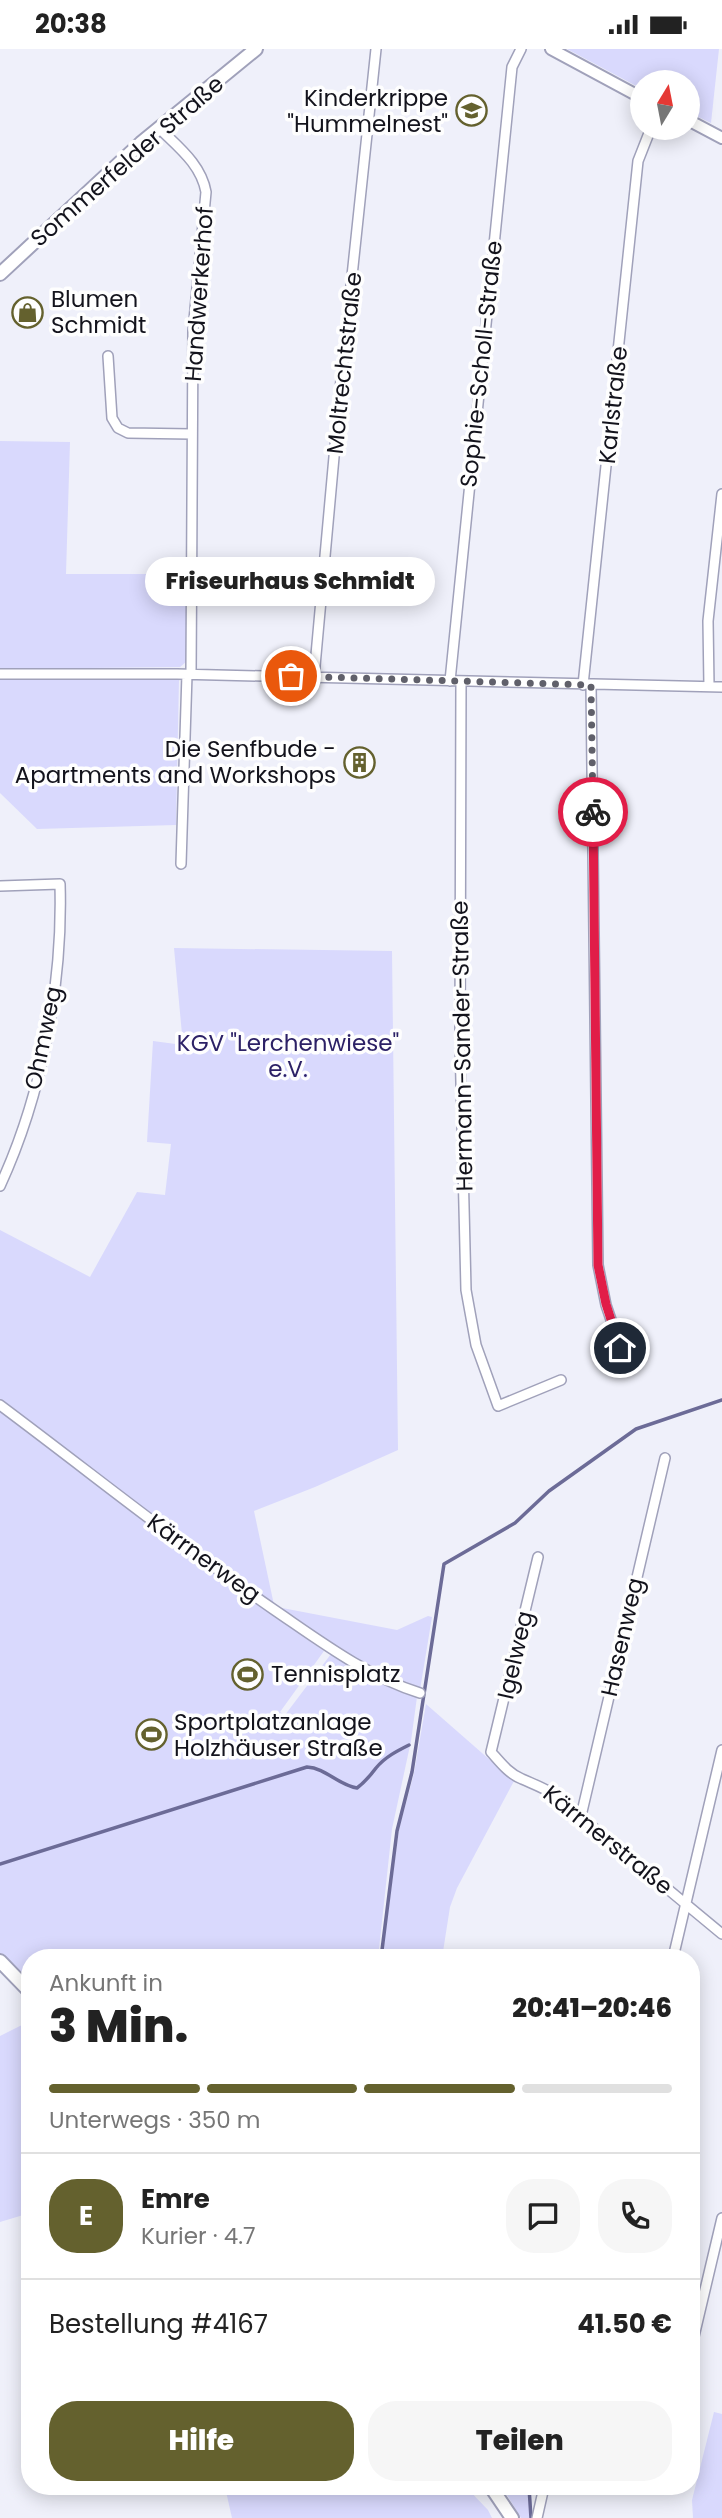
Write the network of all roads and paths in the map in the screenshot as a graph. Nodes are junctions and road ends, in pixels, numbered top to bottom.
1 (256, 49) edge
2 (376, 49) edge
3 (521, 49) edge
4 (551, 49) edge
5 (630, 92) edge
6 (700, 126) edge
7 (159, 128) junction
8 (722, 138) edge
9 (646, 140) edge
10 (0, 274) edge
11 (108, 356) dead end
12 (191, 434) junction
13 (722, 494) edge
14 (0, 674) edge
15 (189, 674) junction
16 (314, 677) junction
17 (450, 681) junction
18 (461, 681) junction
19 (587, 685) junction
20 (709, 687) junction
21 (722, 687) edge
22 (181, 864) dead end
23 (0, 886) edge
24 (4, 1163) edge
25 (0, 1186) edge
26 (623, 1355) dead end
27 (561, 1380) dead end
28 (0, 1405) edge
29 (665, 1458) dead end
30 (538, 1557) dead end
31 (420, 1693) dead end
32 (722, 1750) edge
33 (491, 1752) joint
34 (580, 1816) junction
35 (686, 1903) junction
36 (722, 1934) edge
37 (675, 1949) edge
38 (0, 1962) edge
39 (21, 1983) edge
40 (722, 2218) edge
41 (700, 2311) edge
42 (496, 2495) edge
43 (542, 2495) edge
44 (512, 2518) edge
45 (537, 2518) edge

1 - 7 main road, Sommerfelder Straße
2 - 16 street, Moltrechtstraße
3 - 17 street, Sophie-Scholl-Straße
4 - 5 street
6 - 8 street
7 - 10 main road, Sommerfelder Straße
7 - 12 street, Handwerkerhof
9 - 19 street, Karlstraße
11 - 12 street
12 - 15 street, Handwerkerhof
13 - 20 street
14 - 15 street
15 - 16 street
15 - 22 street, Handwerkerhof
16 - 17 street
17 - 18 street
18 - 19 street
18 - 27 street, Hermann-Sander-Straße
19 - 20 street
19 - 26 street, Karlstraße
20 - 21 street
23 - 24 street, Ohmweg
24 - 25 street, Ohmweg
28 - 31 street, Kärrnerweg
29 - 34 street, Hasenweg
30 - 33 street, Igelweg
32 - 35 street
33 - 34 street, Kärrnerstraße
34 - 35 street, Kärrnerstraße
35 - 36 street, Kärrnerstraße
35 - 37 street
38 - 39 main road
40 - 41 street
42 - 44 main road
43 - 45 street

